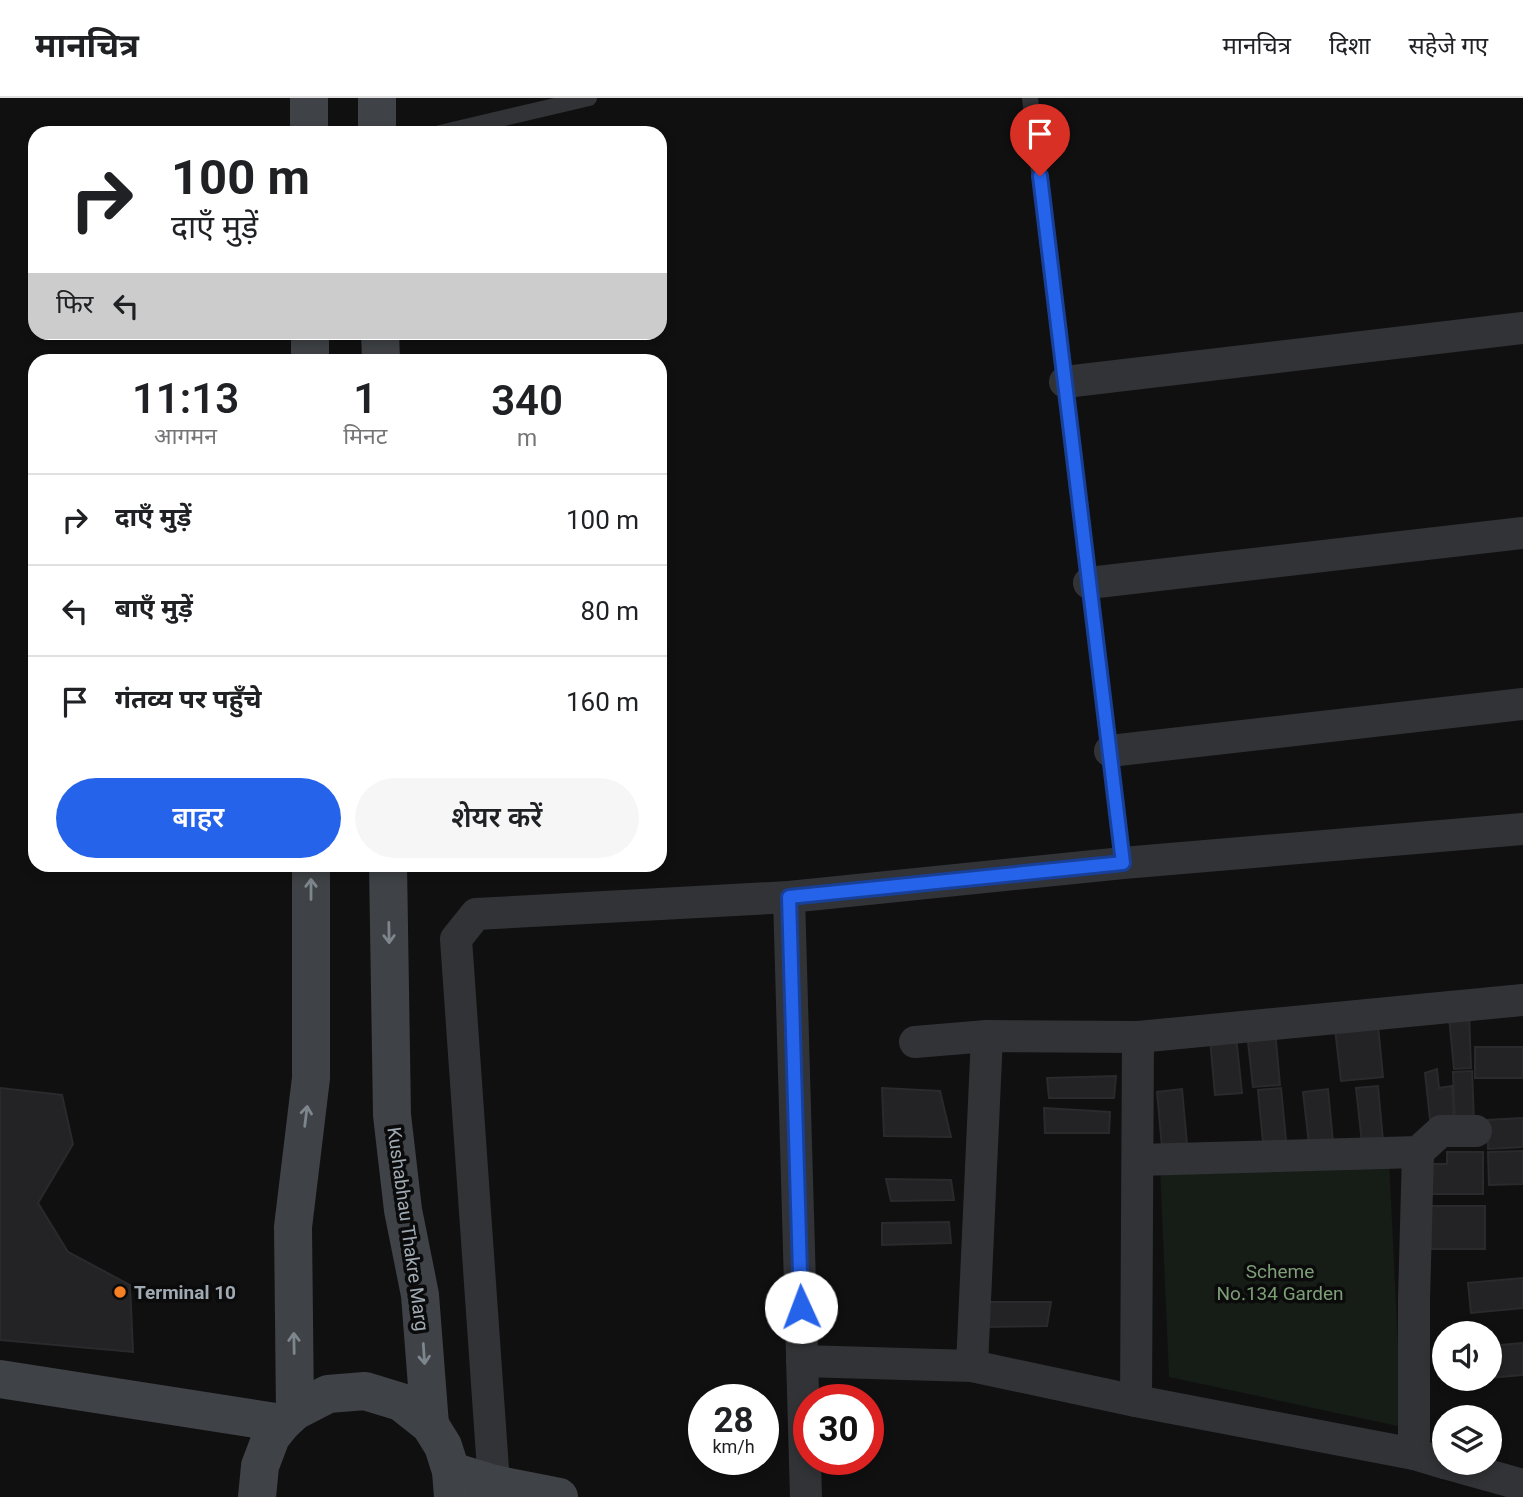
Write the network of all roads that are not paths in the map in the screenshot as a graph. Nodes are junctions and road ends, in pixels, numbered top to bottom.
1 (309, 98) edge
2 (377, 98) edge
3 (589, 98) edge
4 (1030, 98) edge
5 (309, 126) edge
6 (377, 126) edge
7 (470, 126) edge
8 (1523, 328) edge
9 (1065, 382) junction
10 (1523, 533) edge
11 (1089, 583) junction
12 (1523, 704) edge
13 (1110, 751) junction
14 (1523, 829) edge
15 (1123, 863) junction
16 (311, 872) edge
17 (388, 872) edge
18 (789, 897) junction
19 (1523, 1000) edge
20 (987, 1036) junction
21 (1138, 1037) junction
22 (915, 1042) dead end
23 (1476, 1131) dead end
24 (1418, 1152) junction
25 (1138, 1160) junction
26 (802, 1361) junction
27 (972, 1366) junction
28 (0, 1379) edge
29 (1136, 1401) junction
30 (288, 1417) junction
31 (430, 1425) junction
32 (1414, 1454) junction
33 (1432, 1459) edge
34 (1487, 1475) edge
35 (452, 1484) edge
36 (494, 1484) junction
37 (1523, 1485) edge
38 (257, 1497) edge
39 (559, 1497) edge
40 (806, 1497) edge

1 - 5 main road
2 - 6 main road
3 - 7 lane
4 - 9 lane
8 - 9 street
9 - 11 lane
10 - 11 street
11 - 13 lane
12 - 13 street
13 - 15 lane
14 - 15 street
15 - 18 street
30 -> 16 main road
17 -> 31 main road, Kushabhau Thakre Marg
18 - 26 street
18 - 36 street
19 - 21 street
20 - 21 street
20 - 22 street
20 - 27 street
21 - 25 street
23 - 24 street
24 - 25 street
24 - 32 street
25 - 29 street
26 - 27 street
26 - 40 street
27 - 29 street
28 - 30 main road
29 - 32 street
30 - 31 main road
30 - 38 main road
31 - 35 main road
32 - 33 street
34 - 37 street
35 - 36 main road
36 - 39 main road

